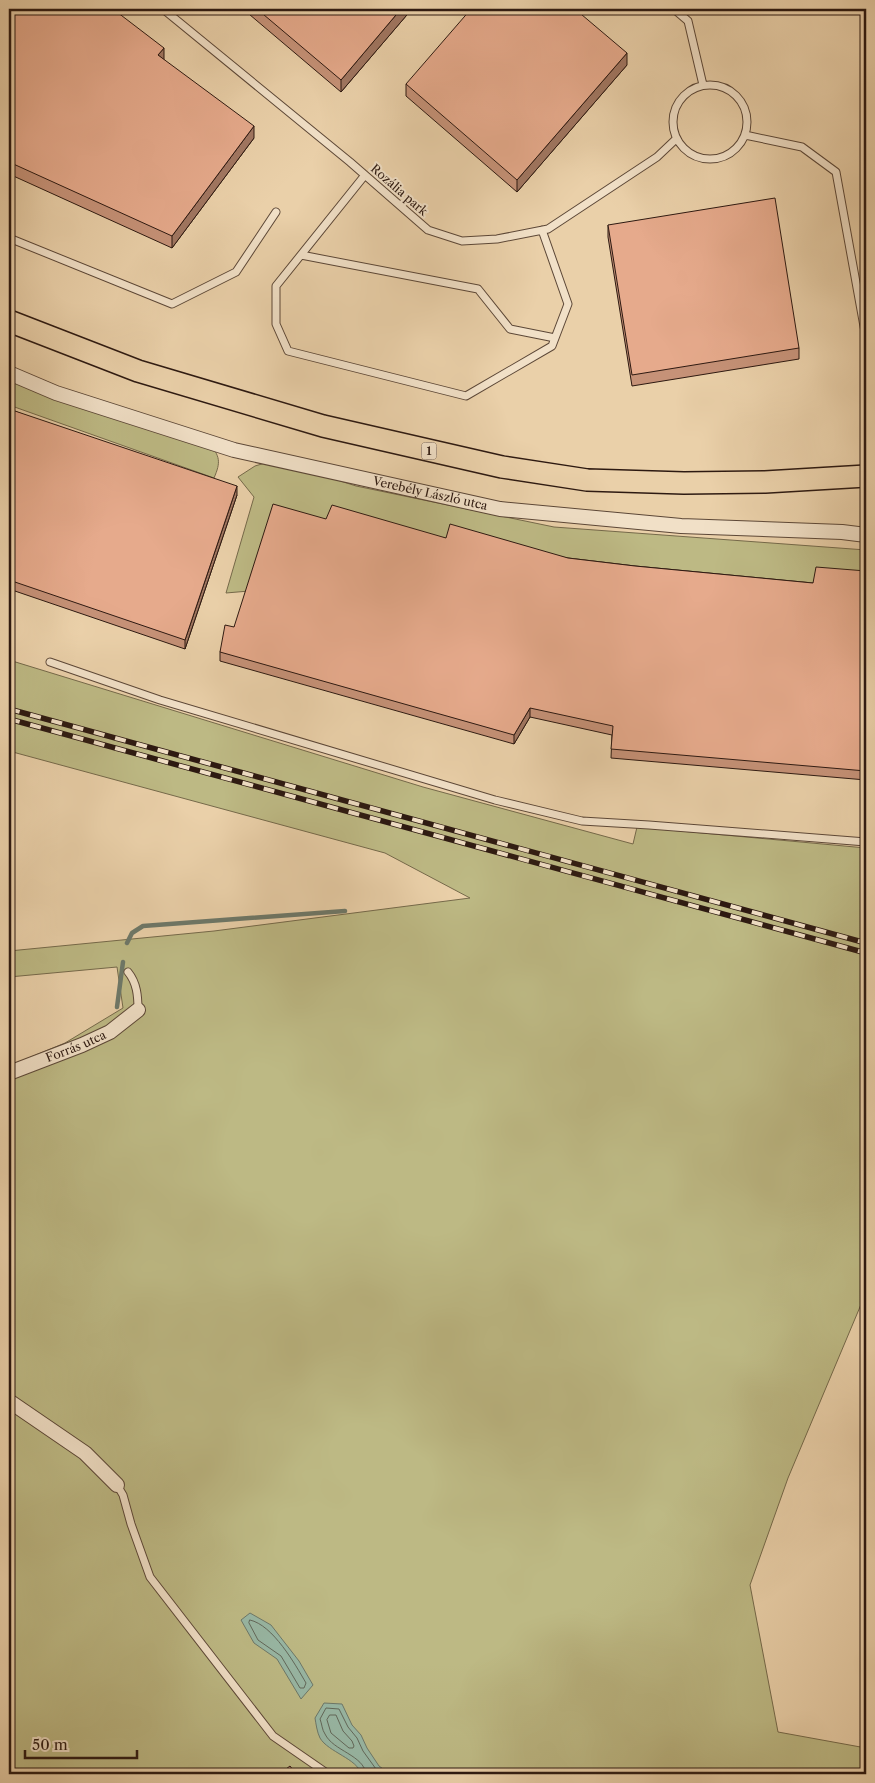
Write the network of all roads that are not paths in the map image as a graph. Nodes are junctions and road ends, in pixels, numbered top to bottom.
1 (163, 9) edge
2 (674, 9) edge
3 (703, 85) junction
4 (745, 135) junction
5 (676, 139) junction
6 (365, 175) junction
7 (276, 212) dead end
8 (542, 230) junction
9 (9, 238) edge
10 (301, 255) junction
11 (9, 321) edge
12 (865, 332) dead end
13 (555, 338) junction
14 (9, 372) edge
15 (866, 476) edge
16 (866, 535) edge
17 (50, 662) dead end
18 (866, 842) edge
19 (128, 972) dead end
20 (138, 1010) joint
21 (9, 1073) edge
22 (9, 1401) edge
23 (117, 1485) joint
24 (328, 1774) edge

1 - 6 lane, Rozália park
2 - 3 lane
3 - 4 lane
3 - 5 lane
4 - 5 lane
4 - 12 lane
5 - 8 lane, Rozália park
6 - 8 lane, Rozália park
6 - 10 lane
7 - 9 lane
8 - 13 lane
10 - 13 lane
10 - 13 lane
11 - 15 main road, 1
14 - 16 street, Verebély László utca
17 - 18 lane
19 - 20 lane
20 - 21 street, Forrás utca
22 - 23 street
23 - 24 lane

